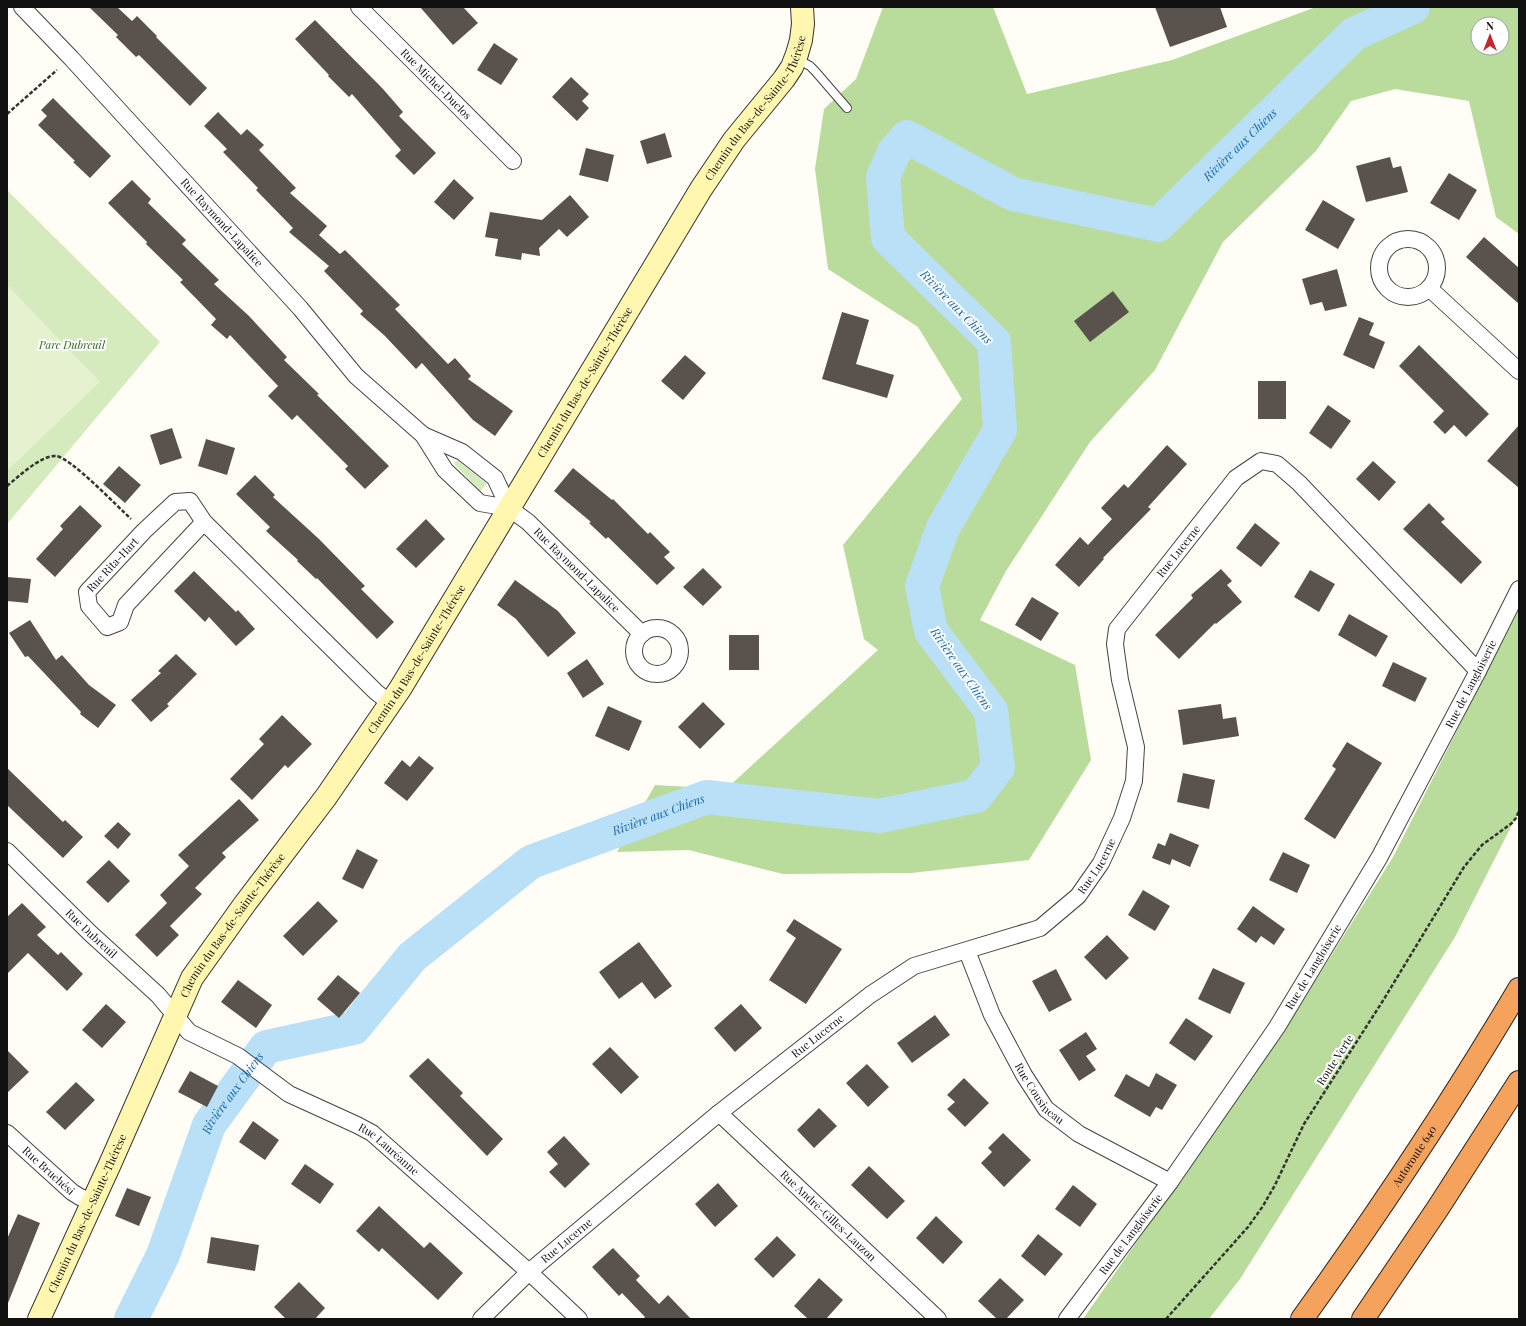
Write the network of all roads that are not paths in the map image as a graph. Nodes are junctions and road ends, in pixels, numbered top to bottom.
1 (22, 7) edge
2 (359, 7) edge
3 (802, 7) edge
4 (796, 59) junction
5 (847, 108) dead end
6 (512, 161) dead end
7 (1429, 288) dead end
8 (1519, 371) edge
9 (423, 435) junction
10 (508, 508) junction
11 (204, 522) junction
12 (1519, 589) edge
13 (642, 634) dead end
14 (1478, 671) junction
15 (390, 703) junction
16 (7, 851) edge
17 (967, 951) junction
18 (1519, 989) edge
19 (175, 1015) junction
20 (1519, 1082) edge
21 (719, 1113) junction
22 (7, 1133) edge
23 (1170, 1182) junction
24 (93, 1202) junction
25 (529, 1272) junction
26 (39, 1319) edge
27 (481, 1319) edge
28 (579, 1319) edge
29 (938, 1319) edge
30 (1068, 1319) edge
31 (1302, 1319) edge
32 (1363, 1319) edge

1 - 9 street, Rue Raymond-Lapalice
2 - 6 street, Rue Michel-Duclos
3 - 4 street, Chemin du Bas-de-Sainte-Thérèse
4 - 5 lane
4 - 10 street, Chemin du Bas-de-Sainte-Thérèse
7 - 8 street
9 - 10 street, Rue Raymond-Lapalice
9 - 10 street, Rue Raymond-Lapalice
10 - 13 street, Rue Raymond-Lapalice
10 - 15 street, Chemin du Bas-de-Sainte-Thérèse
11 - 11 street, Rue Rita-Hart
11 - 15 street, Rue Rita-Hart
12 - 14 street, Rue de Langloiserie
14 - 17 street, Rue Lucerne
14 - 23 street, Rue de Langloiserie
15 - 19 street, Chemin du Bas-de-Sainte-Thérèse
16 - 19 street, Rue Dubreuil
17 - 21 street, Rue Lucerne
17 - 23 street, Rue Cousineau
18 - 31 highway, Autoroute 640
19 - 24 street, Chemin du Bas-de-Sainte-Thérèse
19 - 25 street, Rue Lauréanne
20 - 32 highway
21 - 25 street, Rue Lucerne
21 - 29 street, Rue André-Gilles-Lauzon
22 - 24 street, Rue Bruchési
23 - 30 street, Rue de Langloiserie
24 - 26 street, Chemin du Bas-de-Sainte-Thérèse
25 - 27 street, Rue Lucerne
25 - 28 street, Rue Lauréanne

